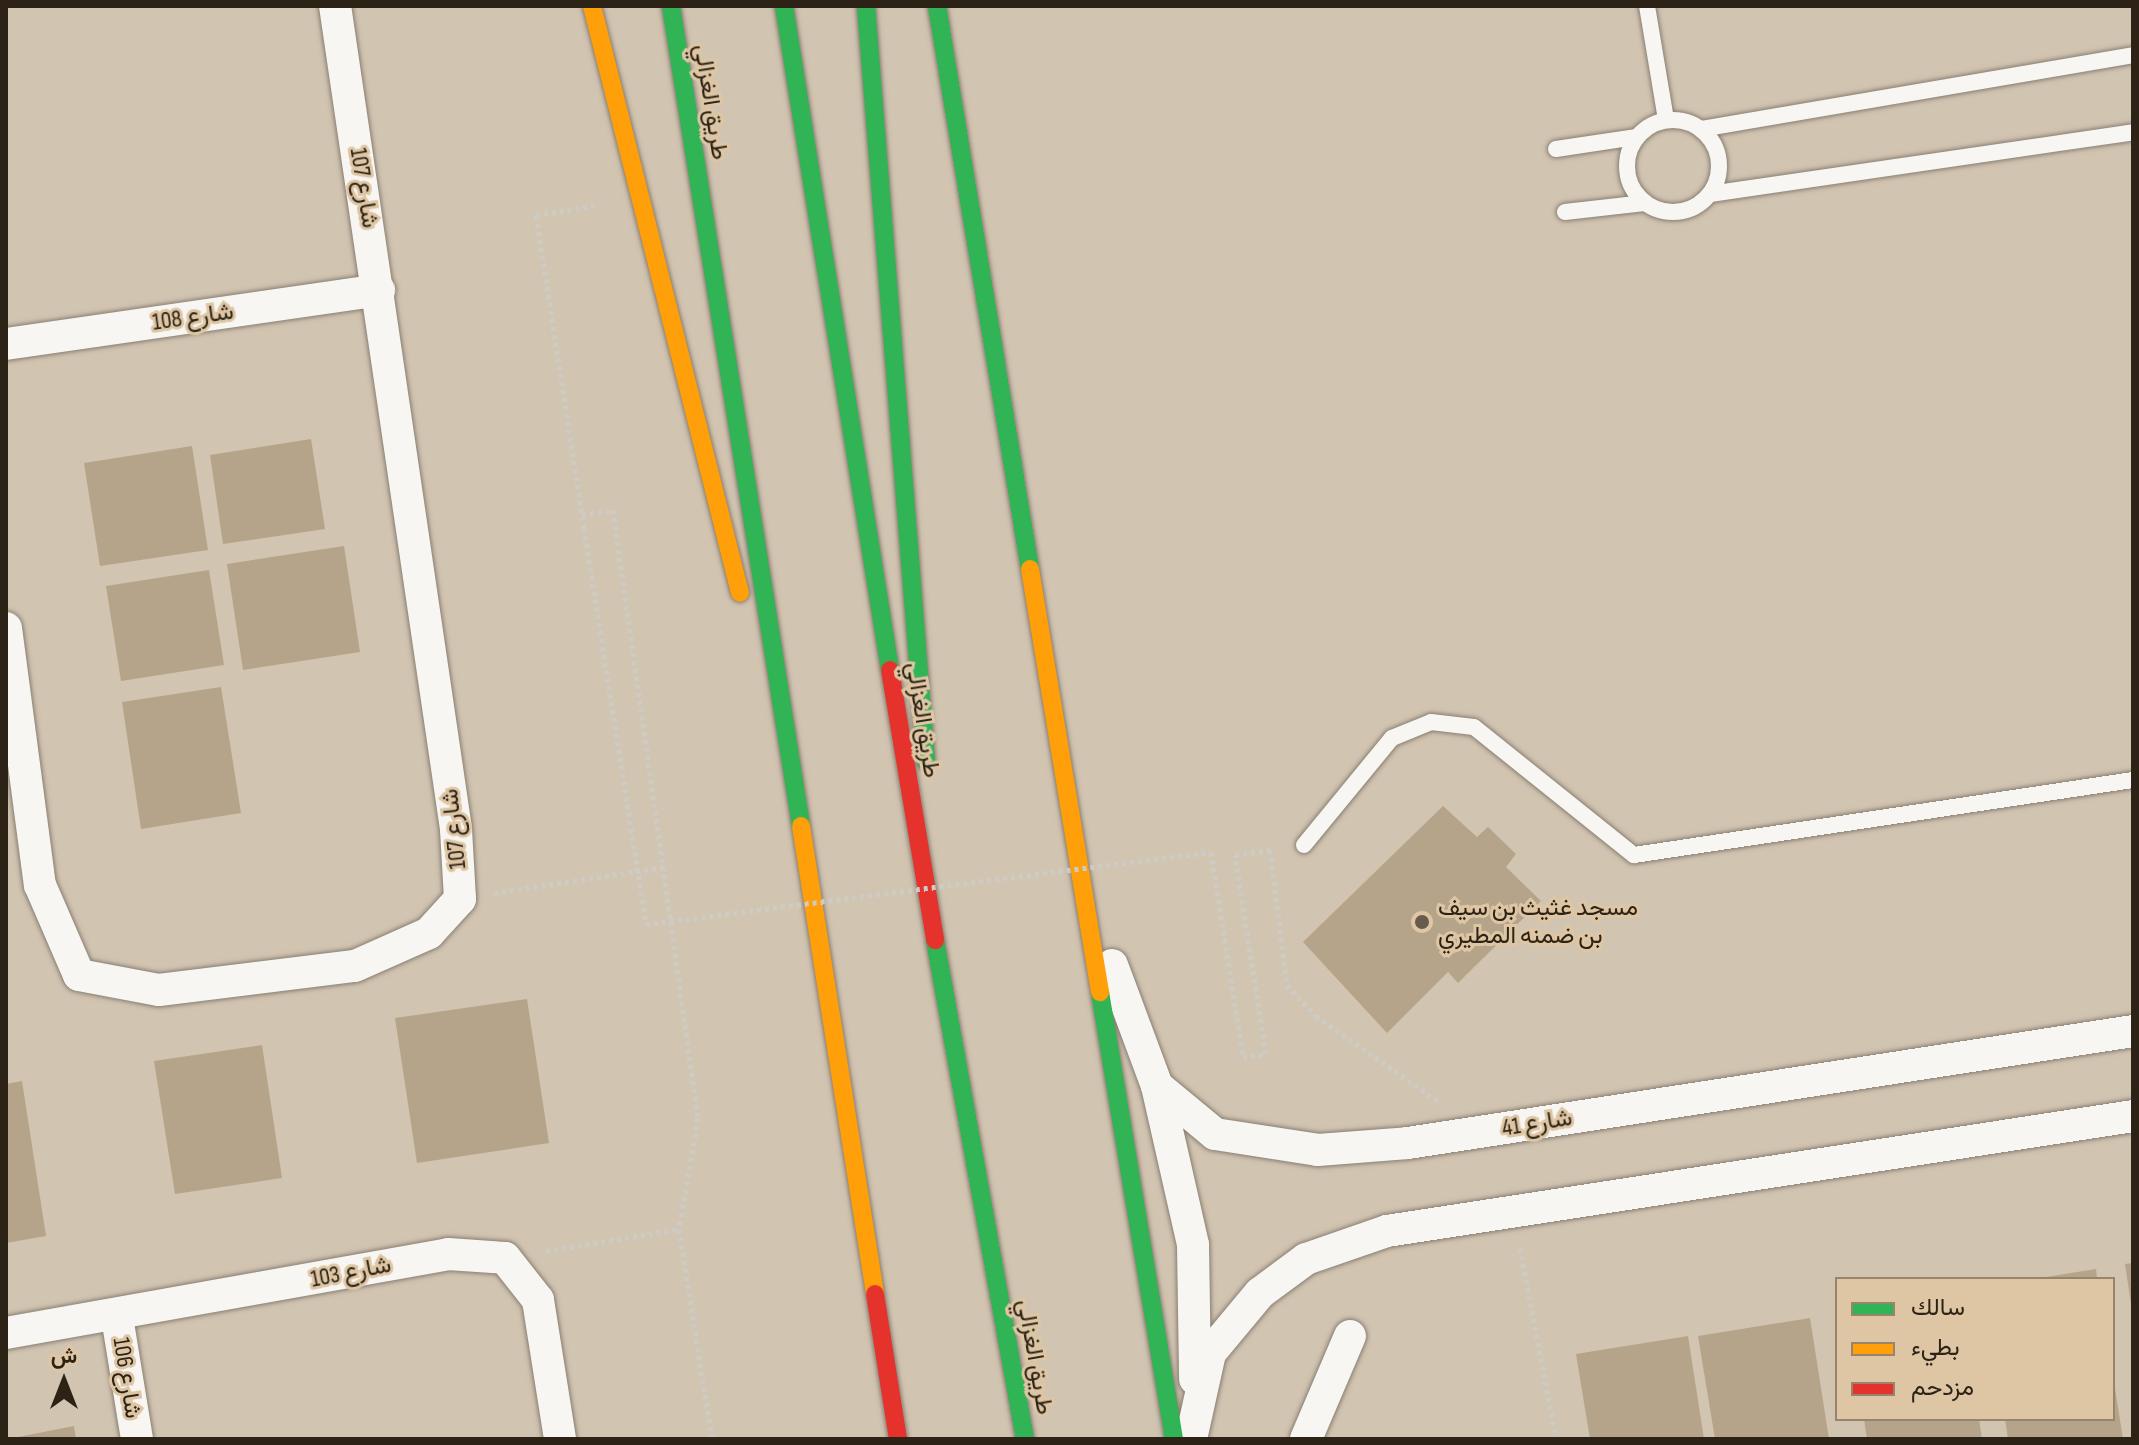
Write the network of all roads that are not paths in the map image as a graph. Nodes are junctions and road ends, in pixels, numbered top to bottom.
1 (335, 6) edge
2 (592, 6) edge
3 (671, 6) edge
4 (784, 6) edge
5 (866, 6) edge
6 (937, 6) edge
7 (1647, 6) edge
8 (2133, 55) edge
9 (1666, 119) junction
10 (1701, 129) junction
11 (2133, 132) edge
12 (1635, 137) junction
13 (1556, 149) dead end
14 (1710, 194) junction
15 (1644, 203) junction
16 (1565, 212) dead end
17 (379, 290) junction
18 (6, 344) edge
19 (6, 628) edge
20 (2133, 780) edge
21 (1304, 845) road end
22 (806, 846) junction
23 (920, 855) junction
24 (1083, 899) junction
25 (2133, 1031) edge
26 (1157, 1086) junction
27 (2133, 1116) edge
28 (117, 1317) junction
29 (6, 1333) edge
30 (1350, 1336) dead end
31 (1194, 1402) junction
32 (137, 1439) edge
33 (560, 1439) edge
34 (898, 1439) edge
35 (1025, 1439) edge
36 (1174, 1439) edge
37 (1191, 1439) edge
38 (1306, 1439) edge

1 - 17 street, شارع 107
2 - 22 main road
3 - 22 main road, طريق الغزالي
4 - 23 main road, طريق الغزالي
5 - 23 main road
6 - 24 main road
7 - 9 lane
8 - 10 lane
9 - 10 lane
9 - 12 lane
10 - 14 lane
11 - 14 lane
12 - 13 lane
12 - 15 lane
14 - 15 lane
15 - 16 lane
17 - 18 street, شارع 108
17 - 19 street, شارع 107
20 - 21 lane
22 - 34 main road, طريق الغزالي
23 - 35 main road, طريق الغزالي
24 - 26 street, شارع 41
24 - 36 main road
25 - 26 street, شارع 41
26 - 31 street
27 - 31 street
28 - 29 street, شارع 103
28 - 32 street, شارع 106
28 - 33 street, شارع 103
30 - 38 street
31 - 37 street

